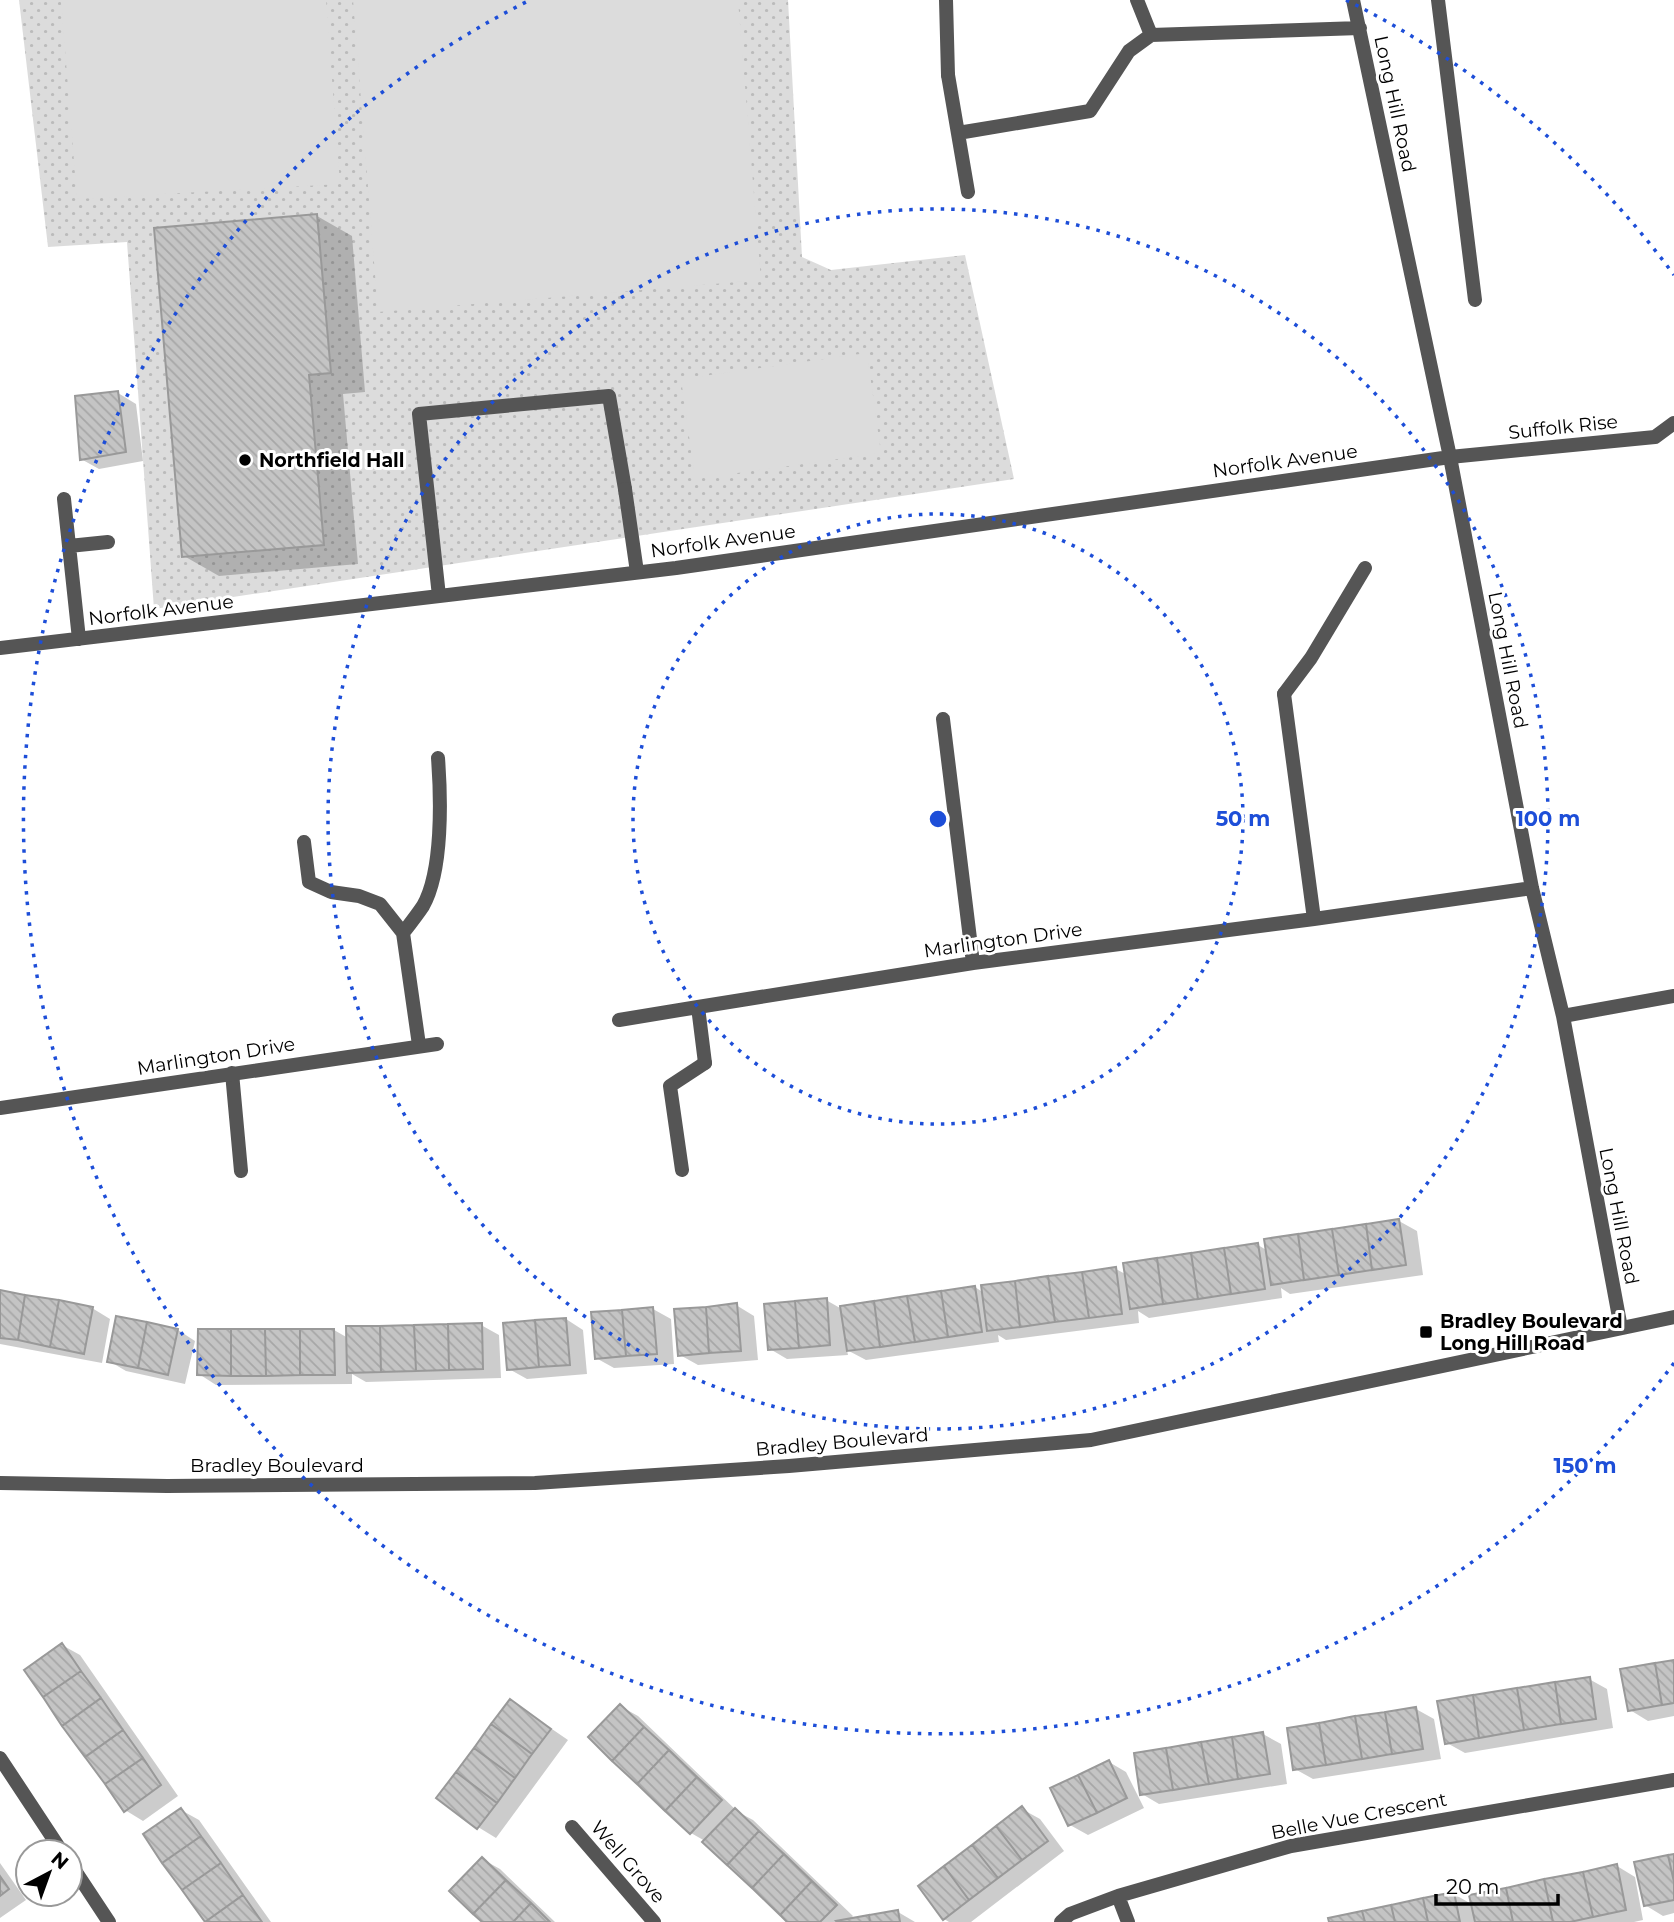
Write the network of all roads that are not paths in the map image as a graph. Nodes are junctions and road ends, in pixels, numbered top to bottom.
1 (946, 0) edge
2 (1137, 0) edge
3 (1353, 0) edge
4 (1438, 0) edge
5 (1360, 28) junction
6 (1151, 35) junction
7 (958, 133) junction
8 (968, 192) dead end
9 (1475, 300) dead end
10 (1674, 423) edge
11 (1450, 457) junction
12 (64, 499) dead end
13 (108, 542) dead end
14 (69, 547) junction
15 (1365, 568) dead end
16 (636, 572) junction
17 (439, 596) junction
18 (79, 639) junction
19 (0, 648) edge
20 (943, 719) dead end
21 (438, 758) dead end
22 (304, 842) dead end
23 (1532, 888) junction
24 (1314, 919) junction
25 (403, 933) junction
26 (973, 963) junction
27 (1674, 996) edge
28 (698, 1007) junction
29 (1563, 1016) junction
30 (619, 1020) dead end
31 (438, 1044) dead end
32 (419, 1045) junction
33 (233, 1073) junction
34 (0, 1108) edge
35 (682, 1170) dead end
36 (242, 1171) dead end
37 (1674, 1317) edge
38 (1621, 1328) junction
39 (0, 1483) edge
40 (0, 1758) edge
41 (1674, 1780) edge
42 (572, 1827) dead end
43 (53, 1838) edge
44 (84, 1884) edge
45 (1118, 1896) junction
46 (109, 1922) edge
47 (654, 1922) edge
48 (1061, 1922) edge
49 (1128, 1922) edge

1 - 7 street
2 - 6 street
3 - 5 street, Long Hill Road
4 - 9 street
5 - 6 street
5 - 11 street, Long Hill Road
6 - 7 street
7 - 8 street
10 - 11 street, Suffolk Rise
11 - 16 street, Norfolk Avenue
11 - 23 street, Long Hill Road
12 - 14 street
13 - 14 street
14 - 18 street
15 - 24 street
16 - 17 street, Norfolk Avenue
16 - 17 street
17 - 18 street, Norfolk Avenue
18 - 19 street, Norfolk Avenue
20 - 26 street
21 - 25 street
22 - 25 street
23 - 24 street, Marlington Drive
23 - 29 street, Long Hill Road
24 - 26 street, Marlington Drive
25 - 32 street
26 - 28 street, Marlington Drive
27 - 29 street
28 - 30 street, Marlington Drive
28 - 35 street
29 - 38 street, Long Hill Road
31 - 32 street, Marlington Drive
32 - 33 street, Marlington Drive
33 - 34 street, Marlington Drive
33 - 36 street
37 - 38 street, Bradley Boulevard
38 - 39 street, Bradley Boulevard
40 - 43 street
41 - 45 street, Belle Vue Crescent
42 - 47 street, Well Grove
44 - 46 street
45 - 48 street, Belle Vue Crescent
45 - 49 street

